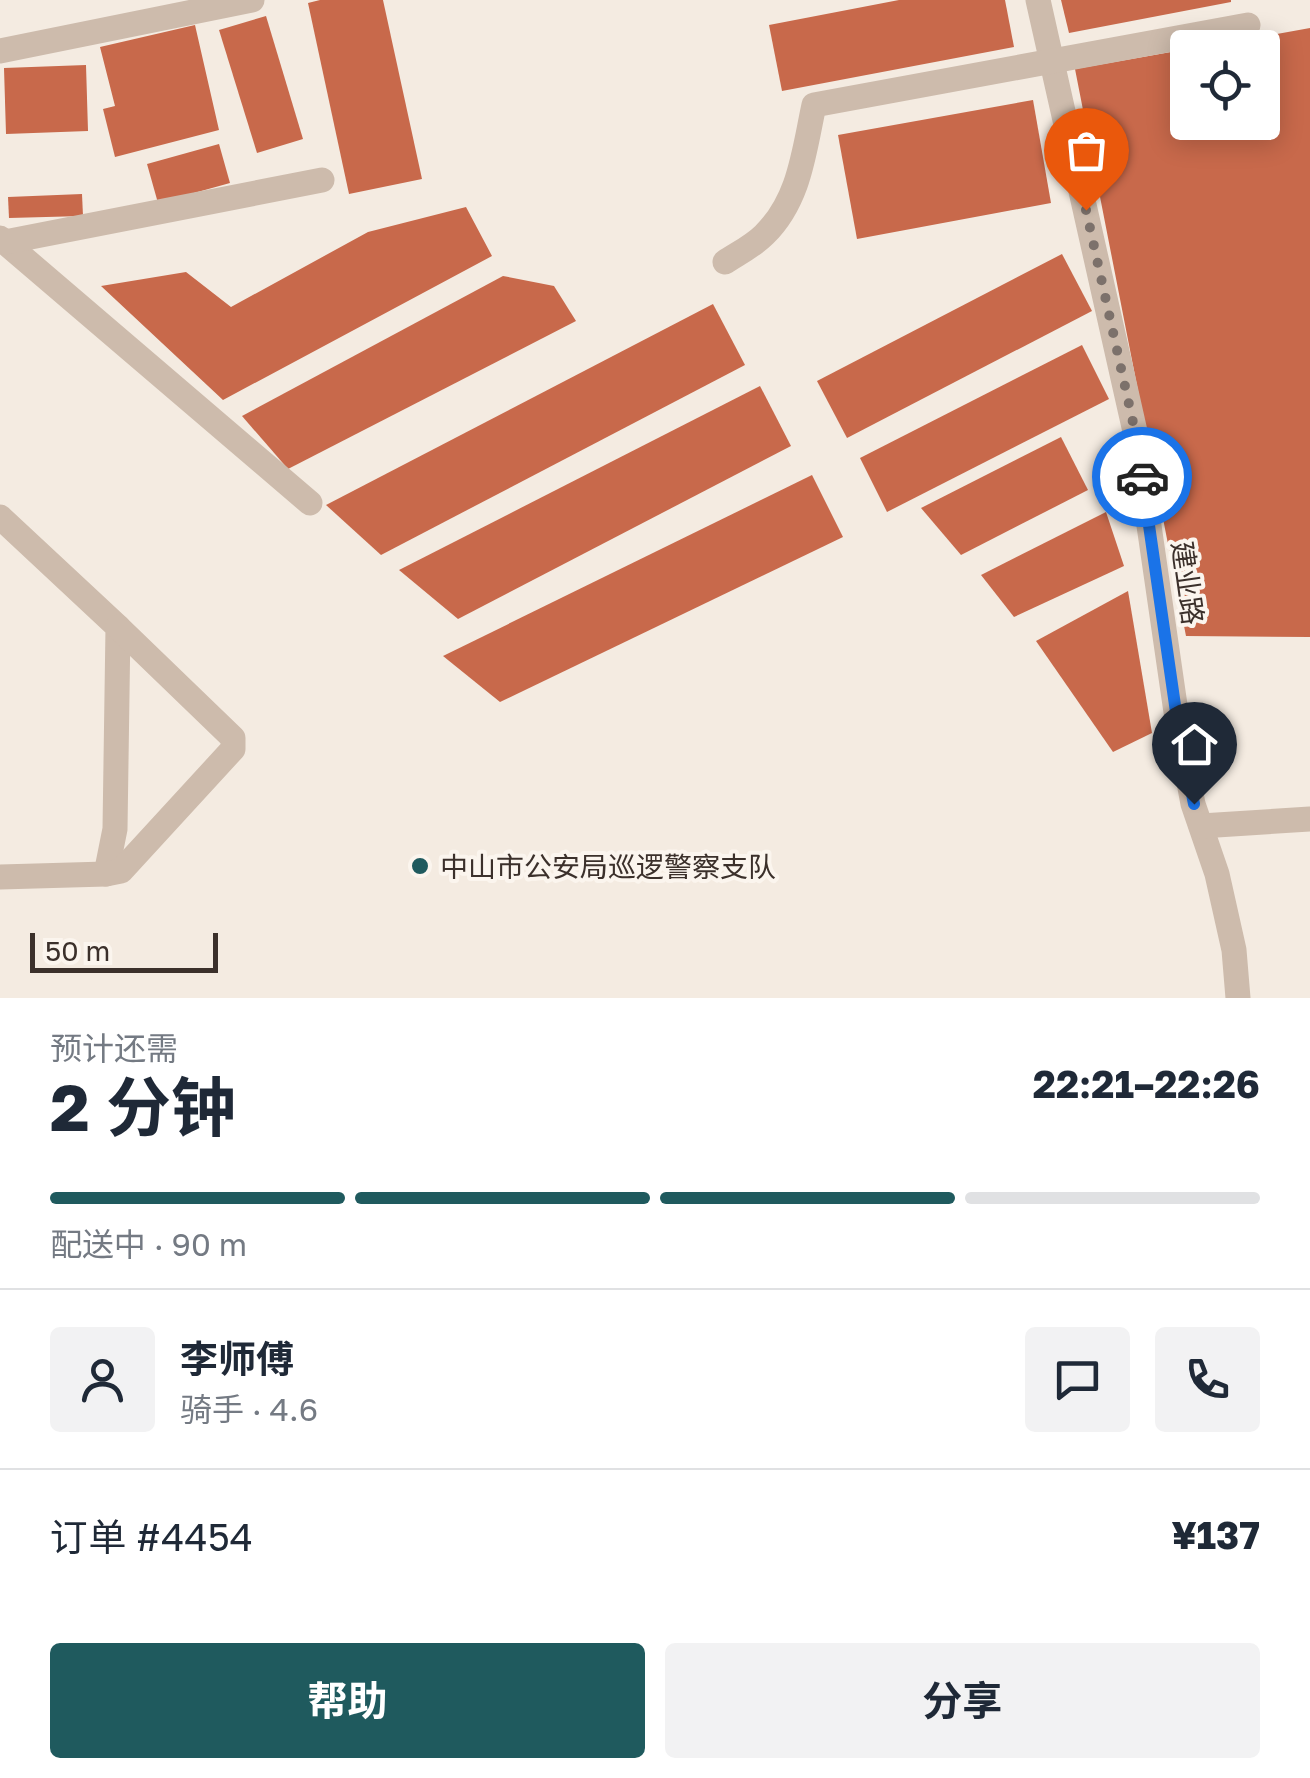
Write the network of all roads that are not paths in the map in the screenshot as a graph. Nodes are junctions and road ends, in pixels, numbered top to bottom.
1 (252, 0) edge
2 (1038, 0) edge
3 (1248, 25) dead end
4 (0, 52) edge
5 (1052, 60) junction
6 (322, 180) dead end
7 (2, 240) edge
8 (724, 262) dead end
9 (310, 502) dead end
10 (0, 517) edge
11 (118, 626) junction
12 (1310, 819) edge
13 (1201, 826) junction
14 (106, 874) junction
15 (0, 877) edge
16 (1238, 998) edge

1 - 4 street
2 - 5 street, 建业路
3 - 5 street
5 - 8 street
5 - 13 street, 建业路
6 - 7 street
7 - 9 street
10 - 11 street
11 - 14 street
11 - 14 street
12 - 13 street
13 - 16 street, 建业路
14 - 15 street

